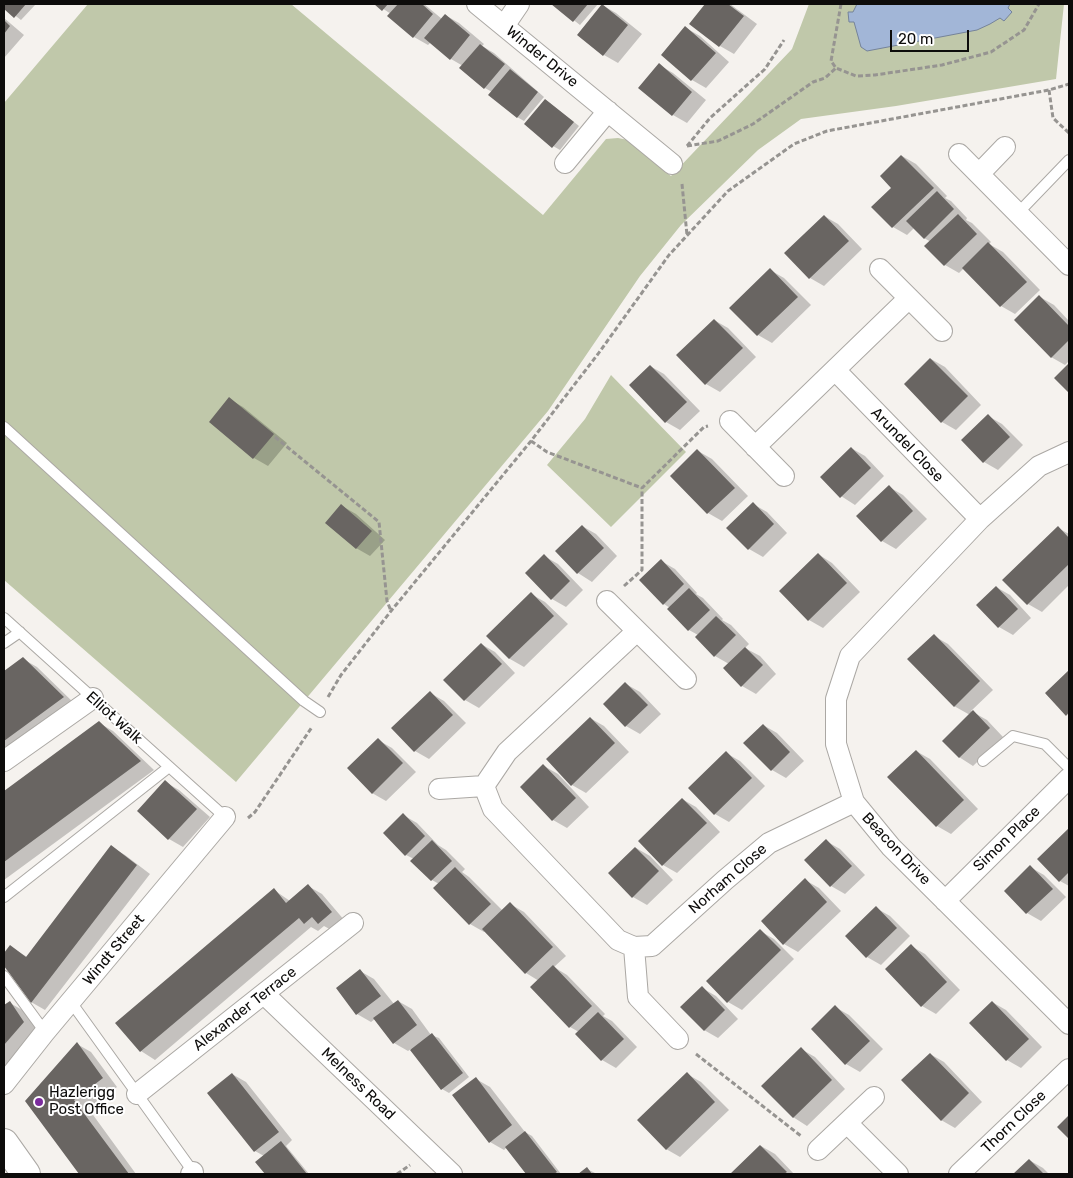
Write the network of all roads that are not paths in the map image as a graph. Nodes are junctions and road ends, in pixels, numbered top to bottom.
1 (477, 4) edge
2 (519, 4) edge
3 (504, 26) junction
4 (608, 111) junction
5 (1005, 148) dead end
6 (959, 154) dead end
7 (1069, 160) edge
8 (565, 163) dead end
9 (672, 164) road end
10 (979, 174) junction
11 (1018, 213) junction
12 (1069, 265) edge
13 (880, 269) dead end
14 (909, 298) junction
15 (942, 331) dead end
16 (835, 370) junction
17 (730, 421) road end
18 (4, 426) edge
19 (755, 447) junction
20 (1069, 452) edge
21 (784, 476) dead end
22 (980, 519) junction
23 (607, 601) road end
24 (4, 618) edge
25 (637, 630) junction
26 (20, 632) junction
27 (4, 643) edge
28 (686, 679) dead end
29 (93, 698) junction
30 (320, 712) road end
31 (4, 761) edge
32 (982, 761) dead end
33 (169, 767) junction
34 (1069, 768) edge
35 (1069, 778) edge
36 (484, 786) junction
37 (439, 789) dead end
38 (854, 802) junction
39 (225, 817) joint
40 (4, 896) edge
41 (945, 900) junction
42 (352, 923) dead end
43 (634, 947) junction
44 (4, 976) edge
45 (264, 994) junction
46 (71, 1002) junction
47 (1069, 1024) edge
48 (45, 1032) junction
49 (678, 1039) road end
50 (1069, 1069) edge
51 (4, 1084) edge
52 (137, 1094) junction
53 (874, 1097) dead end
54 (847, 1122) junction
55 (4, 1143) edge
56 (818, 1150) road end
57 (26, 1174) edge
58 (193, 1174) edge
59 (452, 1174) edge
60 (898, 1174) edge
61 (959, 1174) edge

1 - 3 street, Winder Drive
2 - 3 street
3 - 4 street, Winder Drive
4 - 8 street
4 - 9 street, Winder Drive
5 - 10 street
6 - 10 street
7 - 11 lane
10 - 11 street
11 - 12 street
13 - 14 street
14 - 15 street
14 - 16 street
16 - 19 street
16 - 22 street, Arundel Close
17 - 19 street
18 - 30 lane
19 - 21 street
20 - 22 street, Beacon Drive
22 - 38 street, Beacon Drive
23 - 25 street
24 - 26 lane, Elliot Walk
25 - 28 street
25 - 36 street
26 - 27 lane
26 - 29 lane, Elliot Walk
29 - 31 street
29 - 33 lane, Elliot Walk
32 - 34 lane
33 - 39 lane, Elliot Walk
33 - 40 lane
35 - 41 street, Simon Place
36 - 37 street
36 - 43 street
38 - 41 street, Beacon Drive
38 - 43 street, Norham Close
39 - 46 street, Windt Street
41 - 47 street, Beacon Drive
42 - 45 street, Alexander Terrace
43 - 49 street
44 - 48 lane
45 - 52 street, Alexander Terrace
45 - 59 street, Melness Road
46 - 48 street, Windt Street
46 - 52 lane
48 - 51 street, Windt Street
50 - 61 street, Thorn Close
52 - 58 lane
53 - 54 street
54 - 56 street
54 - 60 street
55 - 57 street

